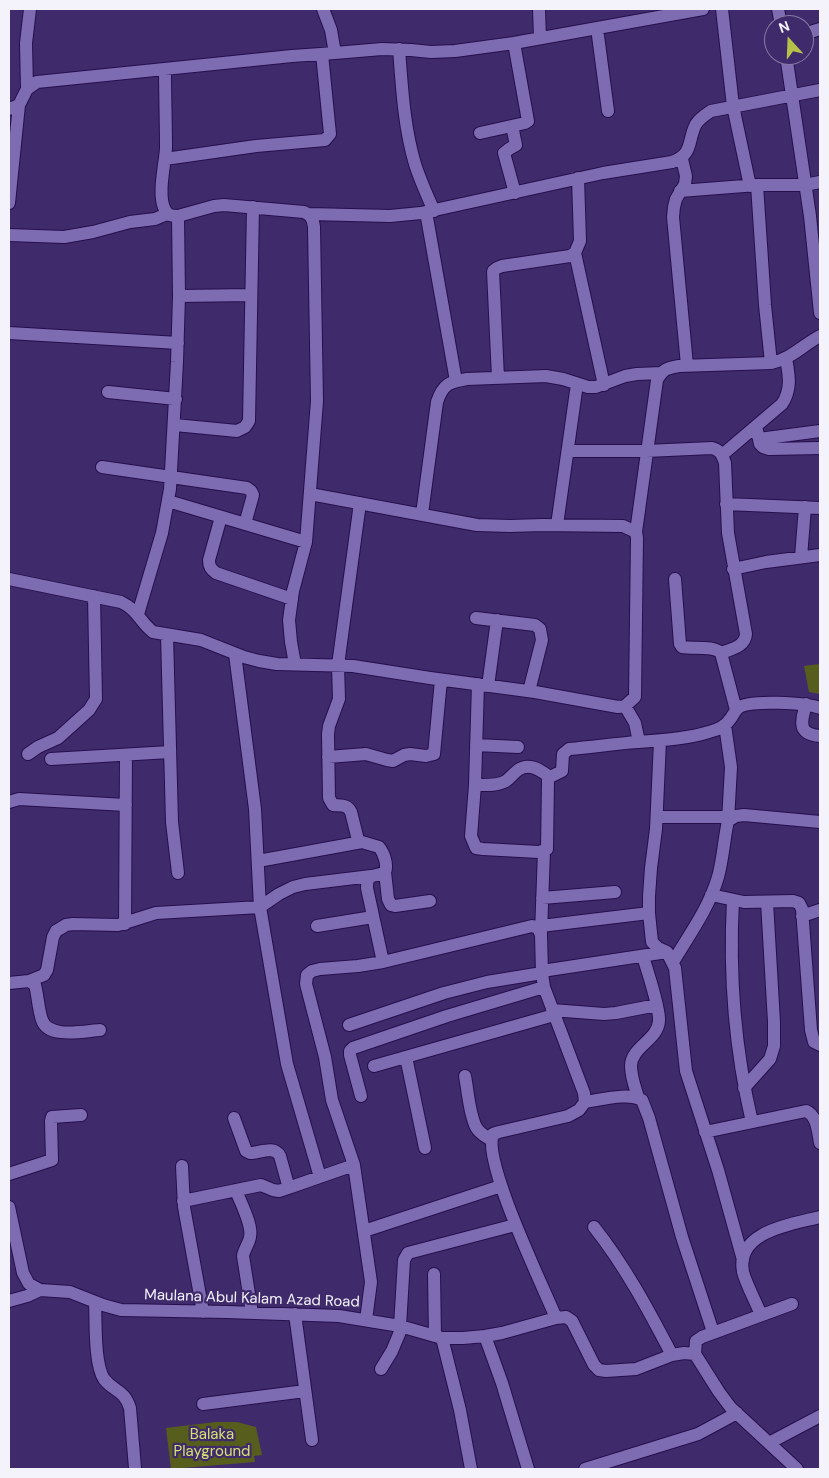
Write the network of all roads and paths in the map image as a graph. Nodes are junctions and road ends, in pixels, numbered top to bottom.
1 (30, 9) edge
2 (323, 9) edge
3 (539, 9) edge
4 (702, 9) edge
5 (722, 9) edge
6 (597, 28) junction
7 (540, 38) junction
8 (514, 43) junction
9 (399, 50) junction
10 (335, 52) junction
11 (322, 54) junction
12 (788, 65) edge
13 (165, 70) junction
14 (27, 89) junction
15 (820, 90) edge
16 (793, 95) junction
17 (733, 106) junction
18 (14, 107) edge
19 (608, 111) dead end
20 (512, 126) junction
21 (480, 133) dead end
22 (165, 159) junction
23 (682, 159) junction
24 (578, 178) junction
25 (820, 182) edge
26 (754, 185) junction
27 (805, 185) junction
28 (680, 191) junction
29 (515, 193) junction
30 (9, 203) edge
31 (253, 207) junction
32 (430, 211) junction
33 (309, 214) junction
34 (173, 215) junction
35 (9, 235) edge
36 (576, 253) junction
37 (251, 295) junction
38 (179, 296) junction
39 (820, 313) edge
40 (9, 333) edge
41 (820, 336) edge
42 (178, 343) junction
43 (786, 358) junction
44 (771, 363) junction
45 (687, 365) junction
46 (661, 373) junction
47 (498, 378) junction
48 (456, 381) junction
49 (577, 384) junction
50 (604, 385) junction
51 (108, 392) dead end
52 (176, 399) junction
53 (175, 425) junction
54 (820, 431) edge
55 (757, 433) junction
56 (820, 448) edge
57 (569, 451) junction
58 (646, 451) junction
59 (722, 455) junction
60 (102, 467) dead end
61 (171, 478) junction
62 (310, 494) junction
63 (168, 501) junction
64 (360, 503) junction
65 (726, 504) junction
66 (805, 507) junction
67 (820, 508) edge
68 (422, 514) junction
69 (221, 517) junction
70 (245, 524) junction
71 (557, 525) junction
72 (636, 532) junction
73 (306, 542) junction
74 (820, 555) edge
75 (801, 557) junction
76 (734, 569) junction
77 (9, 579) edge
78 (675, 579) dead end
79 (94, 596) junction
80 (292, 599) junction
81 (138, 614) junction
82 (476, 618) dead end
83 (497, 620) junction
84 (167, 635) junction
85 (722, 653) junction
86 (235, 654) junction
87 (295, 664) junction
88 (338, 665) junction
89 (441, 680) junction
90 (483, 685) junction
91 (529, 692) junction
92 (806, 704) junction
93 (625, 706) junction
94 (820, 708) edge
95 (736, 710) junction
96 (725, 725) junction
97 (820, 736) edge
98 (660, 740) junction
99 (639, 742) junction
100 (476, 745) junction
101 (518, 747) dead end
102 (170, 752) junction
103 (28, 754) dead end
104 (126, 755) junction
105 (328, 757) junction
106 (51, 759) dead end
107 (550, 776) junction
108 (475, 785) junction
109 (9, 802) edge
110 (126, 805) junction
111 (657, 817) junction
112 (728, 819) junction
113 (820, 822) edge
114 (362, 842) junction
115 (544, 851) junction
116 (258, 861) junction
117 (385, 872) junction
118 (178, 873) dead end
119 (371, 876) junction
120 (615, 892) dead end
121 (712, 895) junction
122 (542, 898) junction
123 (733, 900) junction
124 (430, 901) dead end
125 (767, 902) junction
126 (260, 907) junction
127 (820, 910) edge
128 (649, 912) junction
129 (802, 916) junction
130 (373, 917) junction
131 (125, 924) junction
132 (317, 926) dead end
133 (541, 930) junction
134 (643, 956) junction
135 (670, 957) junction
136 (383, 962) junction
137 (542, 972) junction
138 (29, 981) junction
139 (9, 983) edge
140 (544, 987) junction
141 (657, 1005) junction
142 (553, 1012) junction
143 (349, 1025) dead end
144 (100, 1030) dead end
145 (820, 1045) edge
146 (406, 1057) junction
147 (374, 1066) dead end
148 (466, 1076) dead end
149 (744, 1088) junction
150 (361, 1096) dead end
151 (638, 1097) junction
152 (585, 1102) junction
153 (81, 1115) dead end
154 (234, 1118) dead end
155 (752, 1122) junction
156 (705, 1132) junction
157 (819, 1134) edge
158 (491, 1140) junction
159 (425, 1148) dead end
160 (354, 1165) junction
161 (182, 1166) dead end
162 (9, 1174) edge
163 (320, 1177) junction
164 (501, 1186) junction
165 (291, 1187) junction
166 (236, 1190) junction
167 (183, 1201) junction
168 (9, 1207) edge
169 (820, 1217) edge
170 (516, 1225) junction
171 (594, 1226) dead end
172 (364, 1231) junction
173 (743, 1260) junction
174 (434, 1274) dead end
175 (40, 1290) junction
176 (9, 1302) edge
177 (96, 1302) junction
178 (792, 1304) dead end
179 (203, 1312) junction
180 (252, 1313) junction
181 (294, 1314) junction
182 (761, 1315) junction
183 (556, 1318) junction
184 (366, 1320) junction
185 (401, 1327) junction
186 (713, 1332) junction
187 (485, 1336) junction
188 (438, 1337) junction
189 (695, 1354) junction
190 (672, 1355) junction
191 (380, 1369) dead end
192 (305, 1392) junction
193 (203, 1404) dead end
194 (738, 1413) junction
195 (820, 1416) edge
196 (312, 1440) dead end
197 (769, 1442) junction
198 (135, 1468) dead end
199 (471, 1469) edge
200 (528, 1469) edge
201 (585, 1469) edge
202 (797, 1469) edge

1 - 14 street
2 - 10 street
3 - 7 street
4 - 6 street
5 - 17 street
6 - 7 street
6 - 19 street
7 - 8 street
8 - 9 street
8 - 20 street
9 - 10 street
9 - 32 street
10 - 11 street
11 - 13 street
11 - 22 street
12 - 16 street
13 - 14 street
13 - 22 street
14 - 18 street
15 - 16 street
16 - 17 street
16 - 27 street
17 - 23 street
17 - 26 street
18 - 30 street
20 - 21 street
20 - 29 street
22 - 34 street
23 - 24 street
23 - 28 street
24 - 29 street
24 - 36 street
25 - 27 street
26 - 27 street
26 - 28 street
26 - 44 street
27 - 39 street
28 - 45 street
29 - 32 street
31 - 33 street
31 - 34 street
31 - 37 street
32 - 33 street
32 - 48 street
33 - 62 street
34 - 35 street
34 - 38 street
36 - 47 street
36 - 50 street
37 - 38 street
37 - 53 street
38 - 42 street
40 - 42 street
41 - 43 street
42 - 52 street
43 - 44 street
43 - 55 street
44 - 45 street
45 - 46 street
46 - 50 street
46 - 58 street
47 - 48 street
47 - 49 street
48 - 68 street
49 - 50 street
49 - 57 street
51 - 52 street
52 - 53 street
53 - 61 street
54 - 55 street
55 - 56 street
55 - 59 street
57 - 58 street
57 - 71 street
58 - 59 street
58 - 72 street
59 - 65 street
60 - 61 street
61 - 63 street
61 - 70 street
62 - 64 street
62 - 73 street
63 - 69 street
63 - 81 street
64 - 68 street
64 - 88 street
65 - 66 street
65 - 76 street
66 - 67 street
66 - 75 street
68 - 71 street
69 - 70 street
69 - 80 street
70 - 73 street
71 - 72 street
72 - 93 street
73 - 80 street
74 - 75 street
75 - 76 street
76 - 85 street
77 - 79 street
78 - 85 street
79 - 81 street
79 - 103 street
80 - 87 street
81 - 84 street
82 - 83 street
83 - 90 street
83 - 91 street
84 - 86 street
84 - 102 street
85 - 95 street
86 - 87 street
86 - 116 street
87 - 88 street
88 - 89 street
88 - 105 street
89 - 90 street
89 - 105 street
90 - 91 street
90 - 100 street
91 - 93 street
92 - 94 street
92 - 95 street
92 - 97 street
93 - 99 street
95 - 96 street
96 - 98 street
96 - 112 street
98 - 99 street
98 - 111 street
99 - 107 street
100 - 101 street
100 - 108 street
102 - 104 street
102 - 118 street
104 - 106 street
104 - 110 street
105 - 114 street
107 - 108 street
107 - 115 street
108 - 115 street
109 - 110 street
110 - 131 street
111 - 112 street
111 - 128 street
112 - 113 street
112 - 121 street
114 - 116 street
114 - 117 street
115 - 122 street
116 - 126 street
117 - 119 street
117 - 124 street
119 - 126 street
119 - 130 street
120 - 122 street
121 - 123 street
121 - 135 street
122 - 133 street
123 - 125 street
123 - 149 street
125 - 129 street
125 - 149 street
126 - 131 street
126 - 163 street
127 - 129 street
128 - 133 street
128 - 135 street
129 - 145 street
130 - 132 street
130 - 136 street
131 - 138 street
133 - 136 street
133 - 137 street
134 - 135 street
134 - 137 street
134 - 141 street
135 - 156 street
136 - 160 street
137 - 140 street
137 - 143 street
138 - 139 street
138 - 144 street
140 - 142 street
140 - 150 street
141 - 142 street
141 - 151 street
142 - 146 street
142 - 152 street
146 - 147 street
146 - 159 street
148 - 158 street
149 - 155 street
151 - 152 street
151 - 186 street
152 - 158 street
153 - 162 street
154 - 165 street
155 - 156 street
155 - 157 street
156 - 173 street
158 - 164 street
160 - 163 street
160 - 172 street
161 - 167 street
163 - 165 street
164 - 170 street
164 - 172 street
165 - 166 street
166 - 167 street
166 - 180 street
167 - 179 street
168 - 175 street
169 - 173 street
170 - 183 street
170 - 185 street
171 - 190 street
172 - 184 street
173 - 182 street
174 - 188 street
175 - 176 street
175 - 177 street, Maulana Abul Kalam Azad Road
177 - 179 street, Maulana Abul Kalam Azad Road
177 - 198 street
178 - 182 street
179 - 180 street, Maulana Abul Kalam Azad Road
180 - 181 street, Maulana Abul Kalam Azad Road
181 - 184 street, Maulana Abul Kalam Azad Road
181 - 192 street
182 - 186 street
183 - 187 street, Maulana Abul Kalam Azad Road
183 - 190 street
184 - 185 street, Maulana Abul Kalam Azad Road
185 - 188 street, Maulana Abul Kalam Azad Road
185 - 191 street
186 - 189 street
187 - 188 street, Maulana Abul Kalam Azad Road
187 - 200 street
188 - 199 street
189 - 190 street
189 - 194 street
192 - 193 street
192 - 196 street
194 - 197 street
194 - 201 street
195 - 197 street
197 - 202 street

